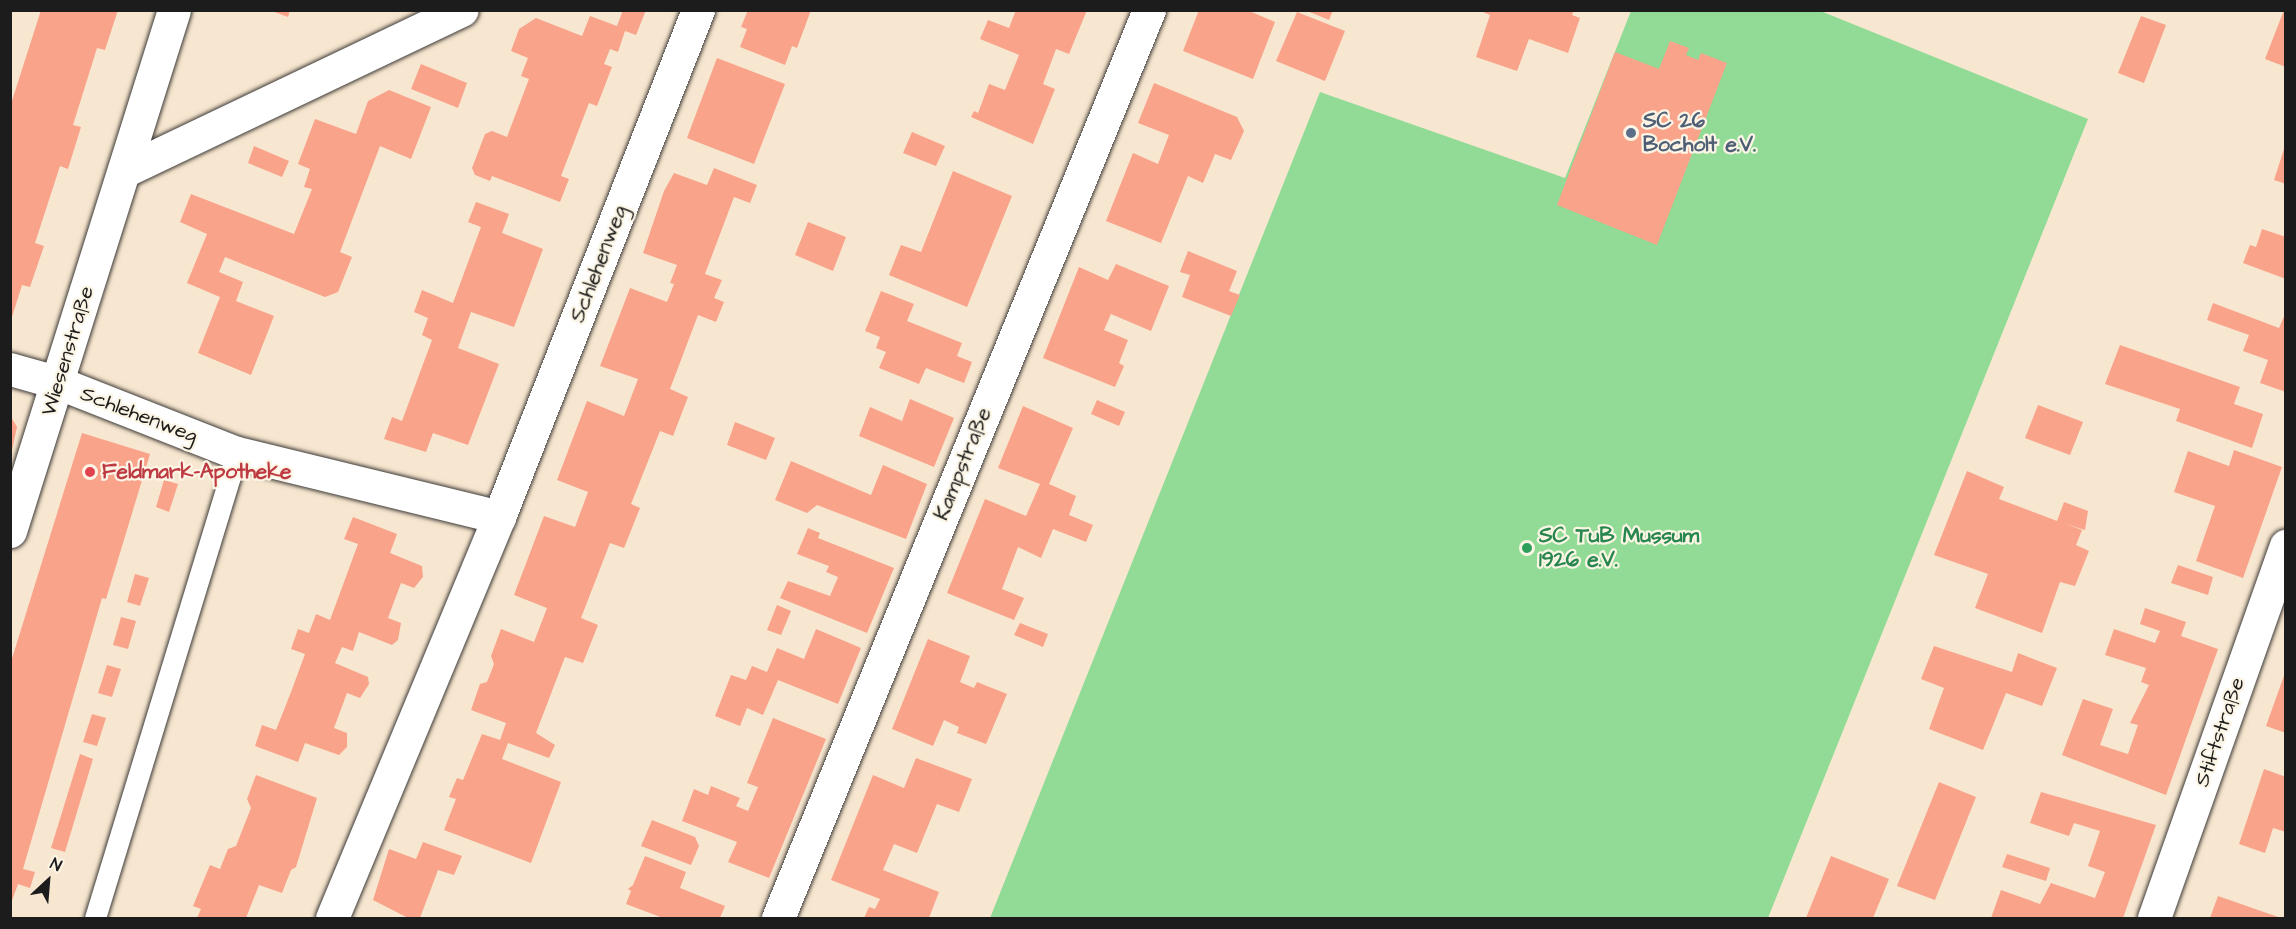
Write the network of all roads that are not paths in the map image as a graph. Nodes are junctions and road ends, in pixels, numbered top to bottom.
1 (174, 10) edge
2 (462, 10) edge
3 (698, 10) edge
4 (1149, 10) edge
5 (124, 171) junction
6 (10, 369) edge
7 (59, 383) junction
8 (237, 453) junction
9 (500, 517) junction
10 (10, 531) edge
11 (2286, 546) edge
12 (95, 918) edge
13 (332, 918) edge
14 (778, 918) edge
15 (2154, 918) edge

1 - 5 street, Wiesenstraße
2 - 5 street
3 - 9 street, Schlehenweg
4 - 14 street, Kampstraße
5 - 7 street, Wiesenstraße
6 - 7 street, Schlehenweg
7 - 8 street, Schlehenweg
7 - 10 street, Wiesenstraße
8 - 9 street, Schlehenweg
8 - 12 lane
9 - 13 street, Schlehenweg
11 - 15 street, Stiftstraße

